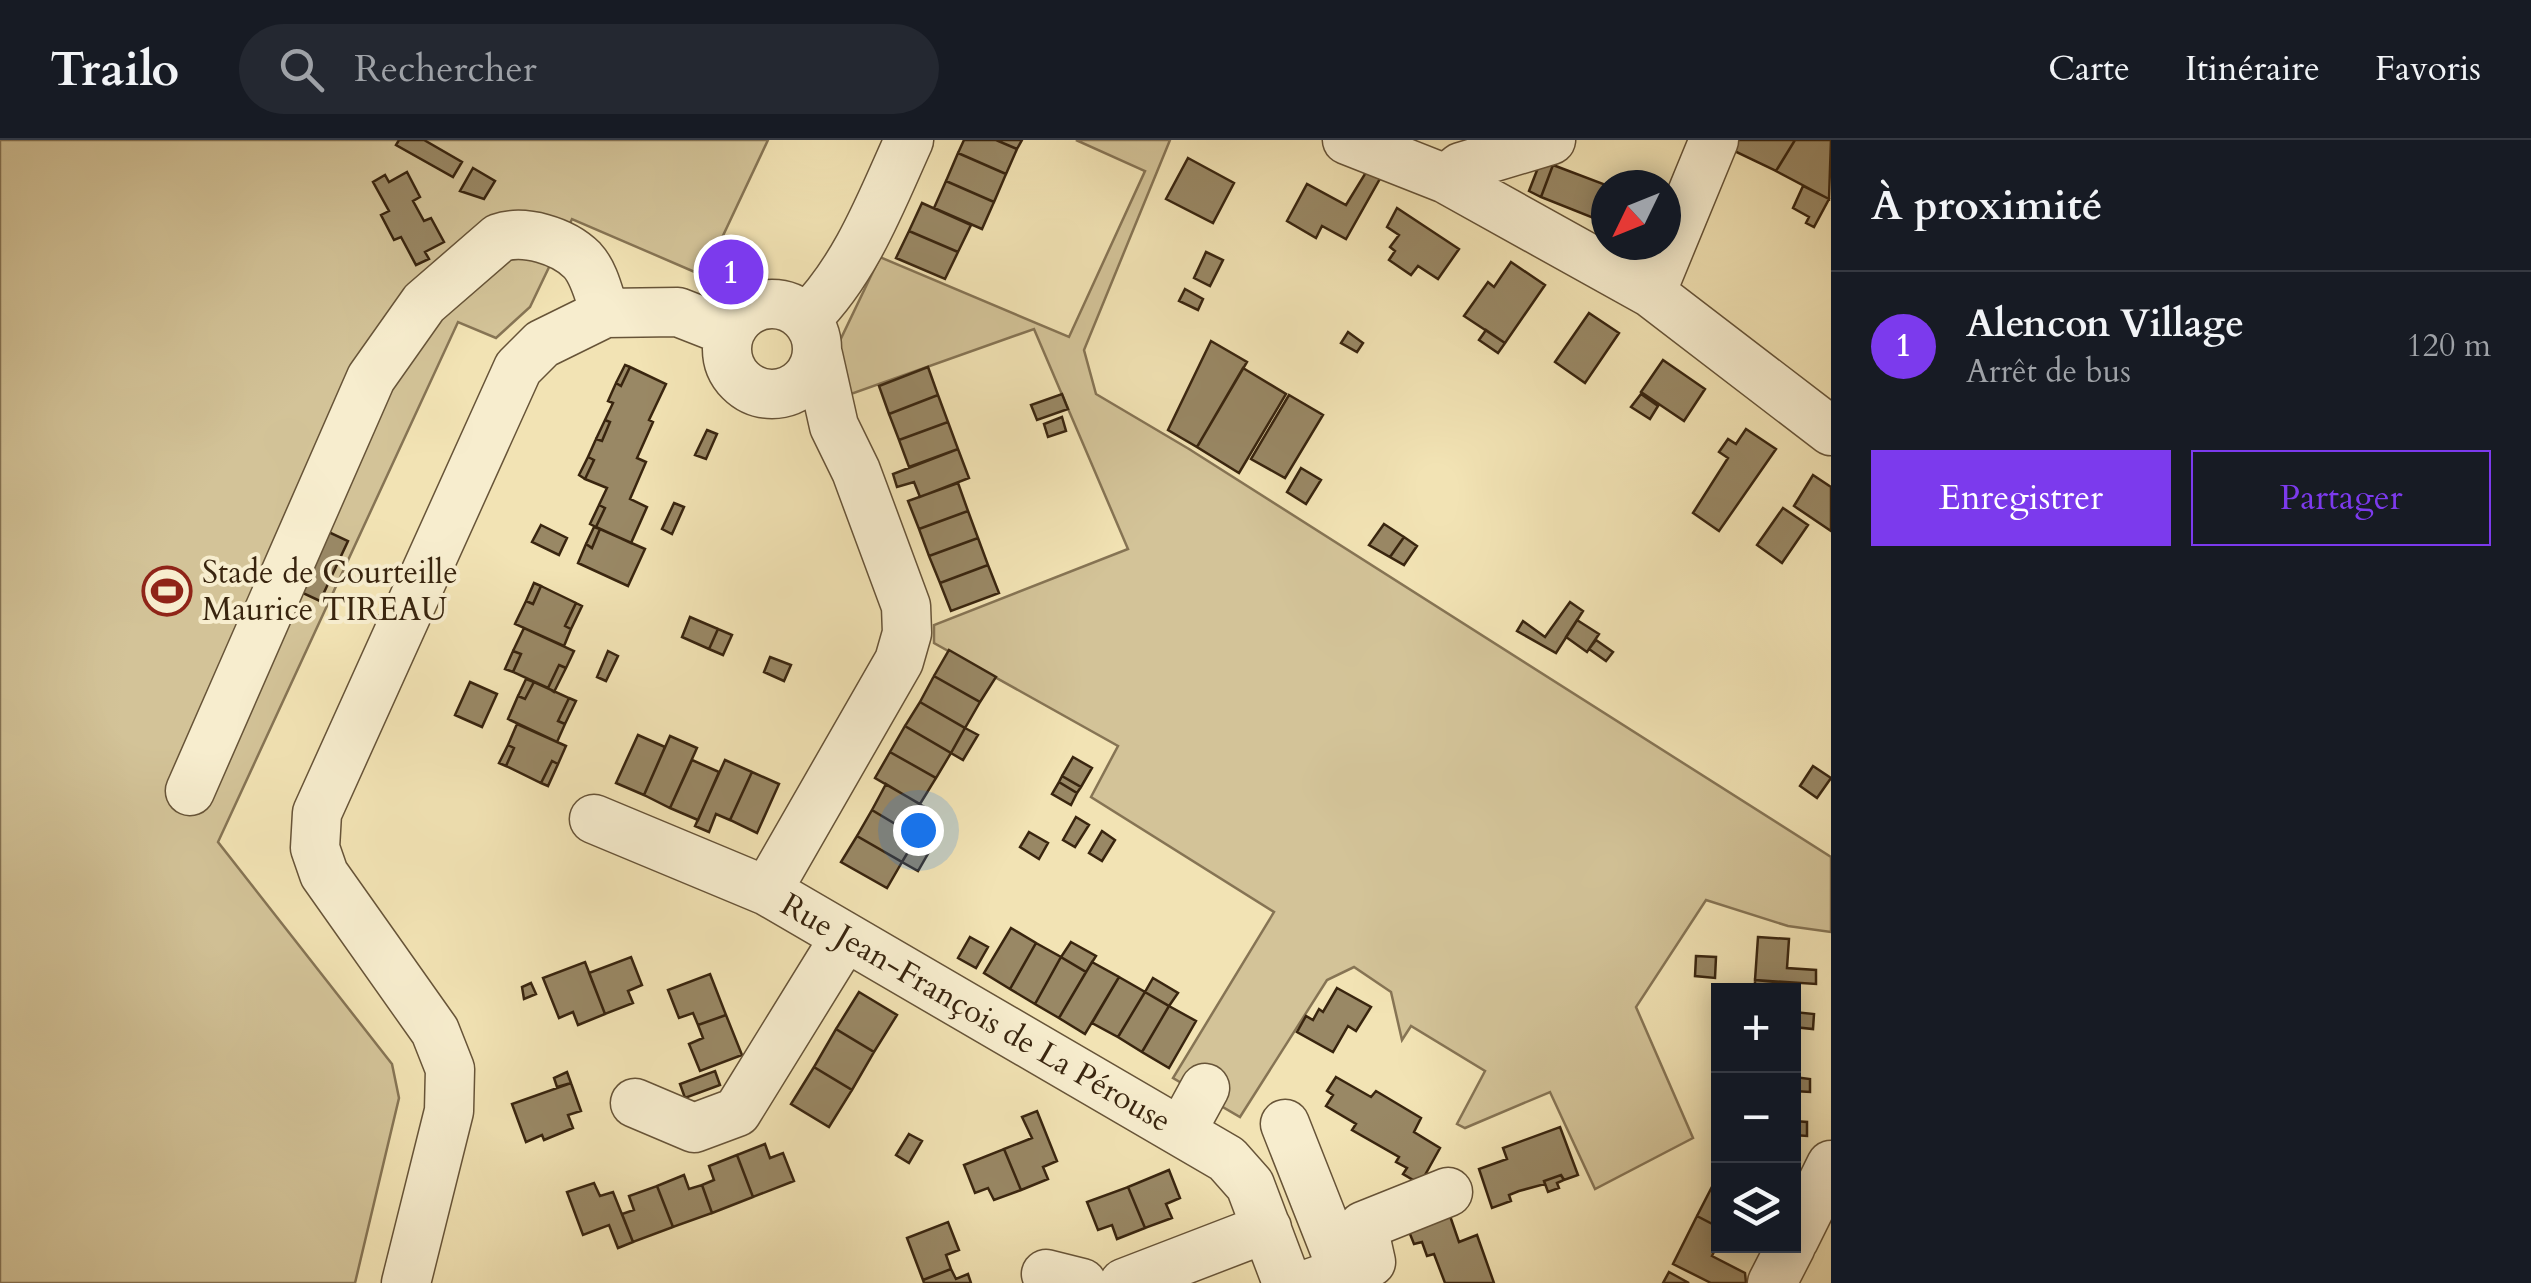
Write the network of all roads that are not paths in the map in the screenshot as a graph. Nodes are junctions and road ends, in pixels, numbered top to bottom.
1 (910, 140) edge
2 (1348, 140) edge
3 (1550, 140) edge
4 (1714, 140) edge
5 (1446, 179) junction
6 (1651, 293) junction
7 (604, 313) junction
8 (730, 332) junction
9 (813, 336) junction
10 (786, 392) junction
11 (834, 426) junction
12 (1831, 431) edge
13 (190, 791) dead end
14 (594, 818) dead end
15 (768, 892) junction
16 (845, 937) junction
17 (1205, 1088) dead end
18 (635, 1102) dead end
19 (1286, 1124) dead end
20 (1181, 1132) junction
21 (1831, 1165) edge
22 (1448, 1192) dead end
23 (1801, 1225) edge
24 (1267, 1228) junction
25 (1787, 1253) edge
26 (1351, 1275) edge
27 (406, 1283) edge
28 (1124, 1283) edge
29 (1287, 1283) edge
30 (1772, 1283) edge

1 - 9 street
2 - 5 street
3 - 5 street
4 - 6 street
5 - 6 street
6 - 12 street
7 - 8 street
7 - 13 street
7 - 27 street
8 - 9 street
8 - 10 street
9 - 10 street
9 - 11 street
10 - 11 street
11 - 15 street
14 - 15 street, Rue Jean-François de La Pérouse
15 - 16 street, Rue Jean-François de La Pérouse
16 - 18 street
16 - 20 street, Rue Jean-François de La Pérouse
17 - 20 street
19 - 26 street
20 - 24 street, Rue Jean-François de La Pérouse
21 - 23 street
22 - 26 street
24 - 28 street
24 - 29 street, Rue Jean-François de La Pérouse
25 - 30 street

